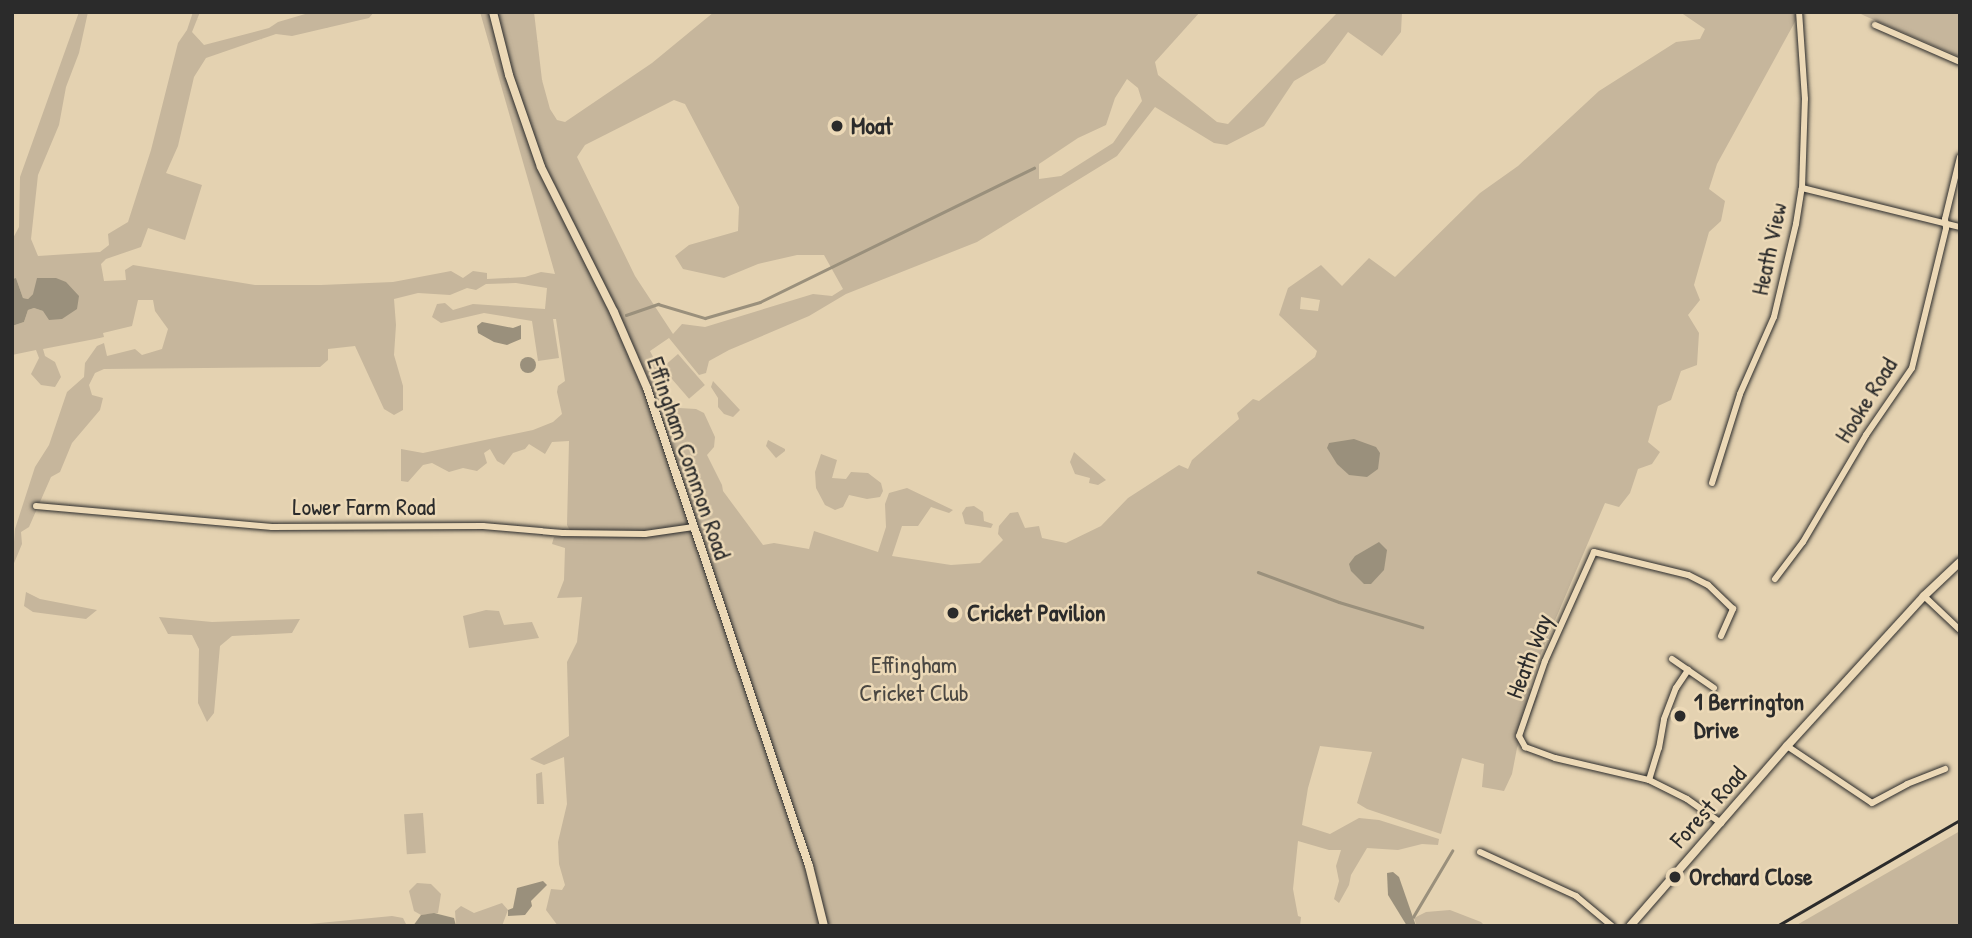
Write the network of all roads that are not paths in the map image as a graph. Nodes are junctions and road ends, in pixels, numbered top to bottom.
1 (493, 12) edge
2 (1799, 12) edge
3 (1875, 25) dead end
4 (1960, 62) edge
5 (1960, 157) edge
6 (1801, 188) junction
7 (1946, 224) junction
8 (1960, 227) edge
9 (1712, 484) dead end
10 (36, 506) dead end
11 (693, 527) junction
12 (1960, 562) edge
13 (1775, 579) dead end
14 (1924, 596) junction
15 (1960, 629) edge
16 (1721, 636) dead end
17 (1672, 659) dead end
18 (1688, 670) junction
19 (1714, 688) dead end
20 (1787, 746) junction
21 (1945, 769) dead end
22 (1649, 780) junction
23 (1721, 823) junction
24 (1479, 852) dead end
25 (824, 926) edge
26 (1612, 926) edge
27 (1630, 926) edge

1 - 11 street, Effingham Common Road
2 - 6 street, Heath View
3 - 4 street
5 - 7 street, Hooke Road
6 - 7 street
6 - 9 street, Heath View
7 - 8 street
7 - 13 street, Hooke Road
10 - 11 street, Lower Farm Road
11 - 25 street, Effingham Common Road
12 - 14 street, Forest Road
14 - 15 street
14 - 20 street, Forest Road
16 - 22 street, Heath Way
17 - 18 street
18 - 19 street
18 - 22 street
20 - 21 street
20 - 23 street, Forest Road
22 - 23 street, Heath Way
23 - 27 street, Forest Road
24 - 26 street

